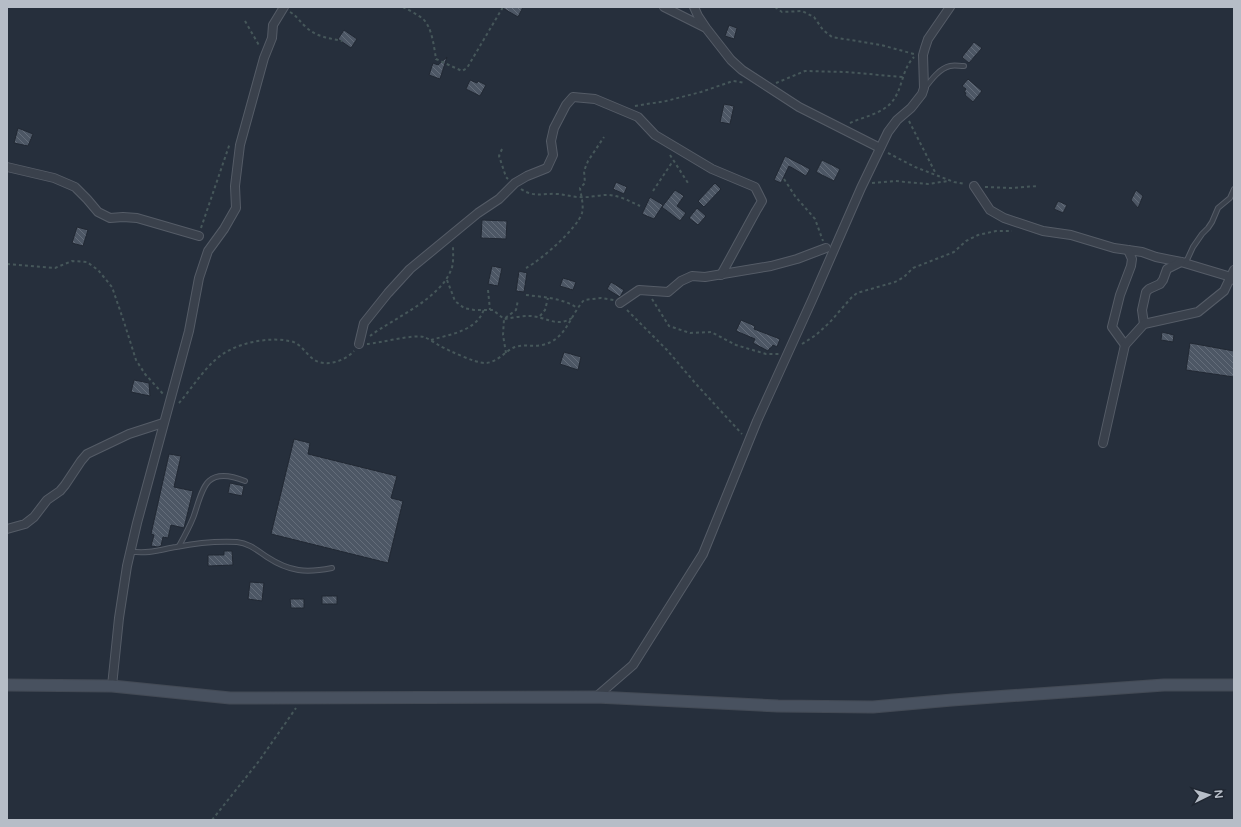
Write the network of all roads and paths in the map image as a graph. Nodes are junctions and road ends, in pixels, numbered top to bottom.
1 (284, 7) edge
2 (403, 7) edge
3 (503, 7) edge
4 (664, 7) edge
5 (694, 7) edge
6 (775, 7) edge
7 (950, 7) edge
8 (245, 21) dead end
9 (706, 28) junction
10 (342, 41) dead end
11 (260, 48) dead end
12 (964, 66) dead end
13 (924, 88) junction
14 (905, 113) junction
15 (840, 128) junction
16 (604, 137) dead end
17 (662, 139) junction
18 (880, 148) junction
19 (502, 149) dead end
20 (673, 160) junction
21 (7, 167) edge
22 (936, 174) junction
23 (784, 179) dead end
24 (948, 181) dead end
25 (515, 182) junction
26 (866, 182) dead end
27 (688, 183) dead end
28 (974, 186) junction
29 (1038, 186) dead end
30 (1234, 189) edge
31 (653, 192) dead end
32 (581, 197) junction
33 (640, 206) dead end
34 (1013, 231) dead end
35 (453, 234) junction
36 (199, 236) dead end
37 (826, 248) joint
38 (1128, 250) junction
39 (1181, 262) junction
40 (7, 264) edge
41 (526, 268) dead end
42 (721, 275) junction
43 (1233, 276) edge
44 (447, 280) junction
45 (488, 290) dead end
46 (646, 290) junction
47 (526, 295) dead end
48 (548, 298) junction
49 (518, 300) dead end
50 (620, 303) junction
51 (577, 308) junction
52 (484, 309) junction
53 (490, 310) junction
54 (540, 317) junction
55 (573, 318) junction
56 (504, 319) junction
57 (1144, 324) junction
58 (430, 341) junction
59 (359, 344) junction
60 (1125, 345) junction
61 (506, 353) junction
62 (788, 353) junction
63 (169, 401) junction
64 (178, 405) dead end
65 (163, 423) junction
66 (749, 442) junction
67 (1103, 443) dead end
68 (245, 481) dead end
69 (7, 529) edge
70 (179, 546) junction
71 (130, 552) junction
72 (332, 568) dead end
73 (7, 685) edge
74 (1234, 685) edge
75 (112, 686) junction
76 (596, 697) junction
77 (303, 698) junction
78 (212, 820) edge

1 - 10 path
1 - 63 street
2 - 3 path
4 - 9 street
5 - 9 street
6 - 15 path
7 - 13 street
8 - 11 path
9 - 15 street
12 - 13 lane
13 - 14 street
14 - 18 street
14 - 22 path
15 - 18 street
16 - 32 path
17 - 20 path
17 - 25 street
17 - 42 street
18 - 22 path
18 - 62 street
19 - 25 path
20 - 27 path
20 - 31 path
21 - 36 street
22 - 28 path
23 - 37 path
24 - 26 path
25 - 32 path
25 - 35 street
28 - 29 path
28 - 38 street
30 - 39 lane
32 - 33 path
32 - 41 path
34 - 62 path
35 - 44 path
35 - 59 street
37 - 42 street
38 - 39 street
38 - 60 street
39 - 43 street
39 - 57 street
40 - 63 path
42 - 46 street
43 - 57 street
44 - 52 path
44 - 59 path
45 - 53 path
46 - 50 street
46 - 62 path
47 - 48 path
48 - 51 path
48 - 54 path
49 - 56 path
50 - 51 path
50 - 66 path
51 - 55 path
52 - 53 path
52 - 58 path
53 - 56 path
54 - 55 path
54 - 56 path
55 - 61 path
56 - 61 path
57 - 60 street
58 - 59 path
58 - 61 path
59 - 64 path
60 - 67 street
62 - 66 street
63 - 65 street
65 - 69 street
65 - 71 street
66 - 76 street
68 - 70 lane
70 - 71 lane
70 - 72 lane
71 - 75 street
73 - 75 street
74 - 76 street
75 - 77 street
76 - 77 street
77 - 78 path

